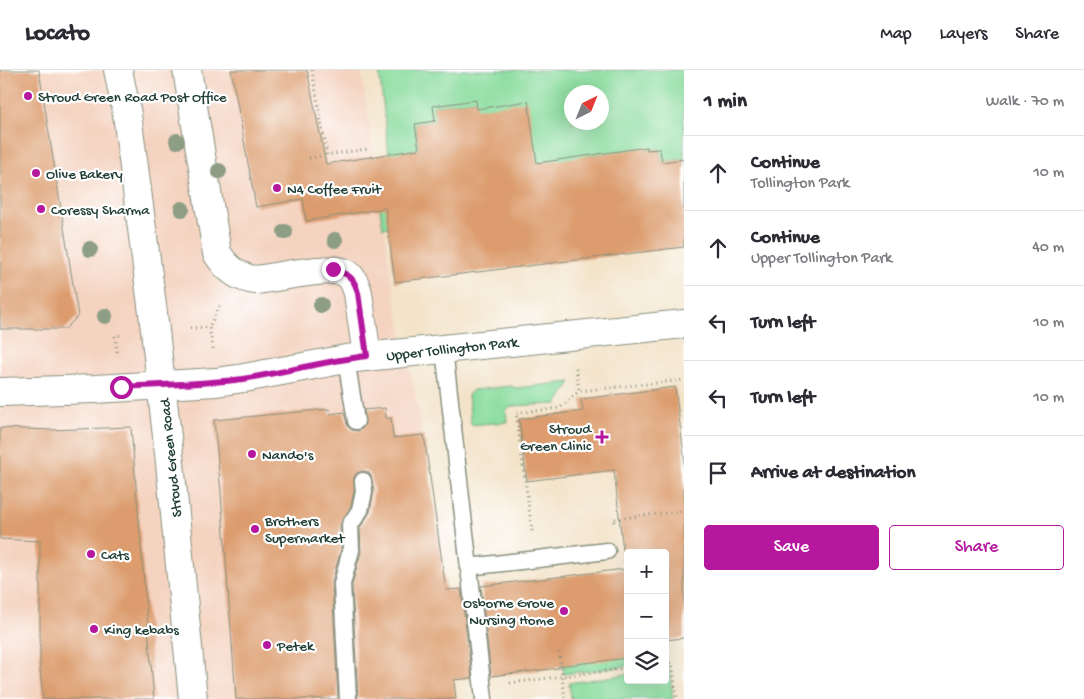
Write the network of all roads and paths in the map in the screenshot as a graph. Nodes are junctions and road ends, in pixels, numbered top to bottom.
1 (118, 70) edge
2 (187, 70) edge
3 (312, 70) edge
4 (367, 149) dead end
5 (327, 155) junction
6 (309, 158) dead end
7 (684, 324) edge
8 (181, 329) dead end
9 (115, 336) dead end
10 (569, 336) junction
11 (444, 349) junction
12 (213, 351) dead end
13 (117, 355) dead end
14 (356, 358) junction
15 (684, 380) edge
16 (162, 385) junction
17 (579, 391) junction
18 (0, 392) edge
19 (356, 421) dead end
20 (363, 481) dead end
21 (684, 511) edge
22 (607, 551) joint
23 (536, 560) junction
24 (468, 567) junction
25 (559, 652) dead end
26 (669, 663) edge
27 (624, 669) edge
28 (562, 677) junction
29 (483, 693) edge
30 (193, 699) edge
31 (348, 699) edge
32 (565, 699) edge
33 (677, 699) edge

1 - 16 main road, Stroud Green Road
2 - 14 main road
3 - 5 path
4 - 5 path
5 - 6 path
7 - 10 main road, Upper Tollington Park
8 - 12 path
9 - 13 path
10 - 11 main road, Upper Tollington Park
10 - 17 path
11 - 14 main road, Upper Tollington Park
11 - 24 lane
14 - 16 main road, Upper Tollington Park
14 - 19 lane
15 - 17 path
16 - 18 main road, Upper Tollington Park
16 - 30 main road, Stroud Green Road
17 - 23 path
20 - 31 lane
21 - 22 path
22 - 23 lane
23 - 24 lane
24 - 29 lane
25 - 28 path
26 - 33 path
27 - 28 path
28 - 29 path
28 - 32 path

